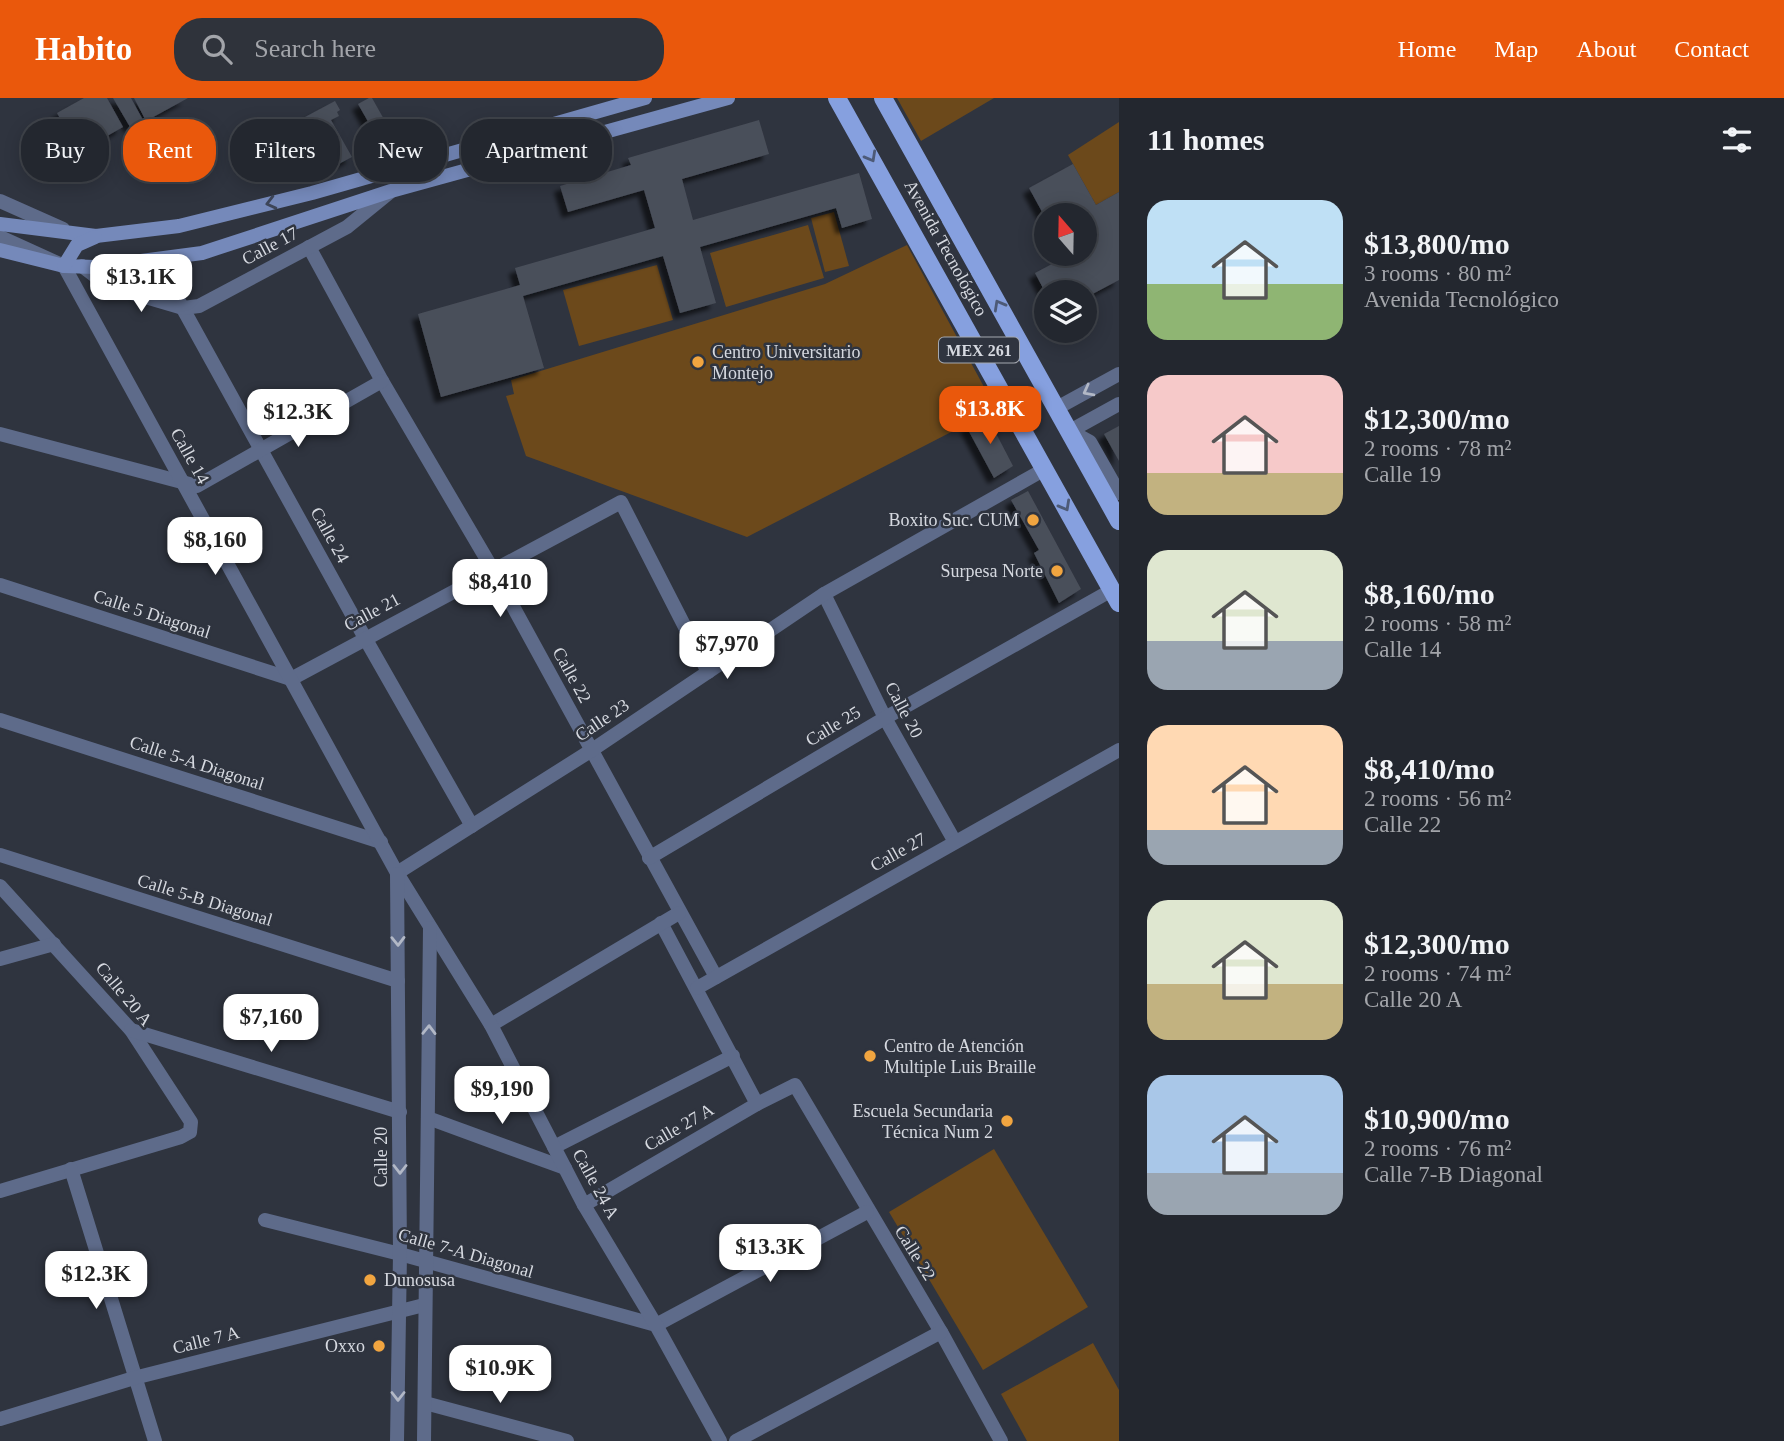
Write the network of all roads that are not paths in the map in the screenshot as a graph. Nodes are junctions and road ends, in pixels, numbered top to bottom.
1 (645, 98) edge
2 (728, 98) edge
3 (837, 98) edge
4 (883, 98) edge
5 (447, 154) edge
6 (354, 181) edge
7 (388, 182) edge
8 (391, 191) junction
9 (312, 193) junction
10 (0, 201) edge
11 (317, 217) junction
12 (0, 224) edge
13 (77, 234) junction
14 (96, 236) junction
15 (0, 237) edge
16 (309, 247) junction
17 (0, 250) edge
18 (160, 260) junction
19 (64, 266) junction
20 (82, 267) junction
21 (183, 308) junction
22 (1119, 374) edge
23 (382, 381) junction
24 (1119, 404) edge
25 (1057, 408) junction
26 (1070, 431) junction
27 (0, 434) edge
28 (261, 450) junction
29 (1045, 469) junction
30 (183, 482) junction
31 (1119, 493) edge
32 (1119, 521) edge
33 (493, 570) junction
34 (0, 585) edge
35 (824, 594) junction
36 (1115, 596) edge
37 (365, 638) junction
38 (708, 672) junction
39 (291, 679) junction
40 (885, 718) junction
41 (0, 720) edge
42 (592, 750) junction
43 (1119, 750) edge
44 (472, 826) junction
45 (381, 842) junction
46 (955, 842) junction
47 (0, 855) edge
48 (649, 858) junction
49 (397, 873) junction
50 (0, 886) edge
51 (679, 913) junction
52 (661, 923) junction
53 (430, 926) junction
54 (54, 944) junction
55 (0, 958) edge
56 (716, 977) junction
57 (398, 981) junction
58 (697, 988) junction
59 (491, 1025) junction
60 (131, 1030) junction
61 (733, 1056) junction
62 (795, 1086) joint
63 (757, 1104) junction
64 (400, 1112) junction
65 (428, 1118) junction
66 (554, 1147) junction
67 (565, 1168) junction
68 (72, 1169) junction
69 (0, 1191) edge
70 (584, 1205) junction
71 (867, 1212) junction
72 (265, 1220) dead end
73 (400, 1254) junction
74 (424, 1262) junction
75 (424, 1305) junction
76 (398, 1311) junction
77 (656, 1325) junction
78 (941, 1332) junction
79 (134, 1378) junction
80 (425, 1404) junction
81 (0, 1419) edge
82 (155, 1441) edge
83 (397, 1441) edge
84 (424, 1441) edge
85 (567, 1441) edge
86 (720, 1441) edge
87 (736, 1441) edge
88 (1001, 1441) edge

1 - 5 main road
2 - 8 main road
3 -> 29 main road, Avenida Tecnológico / MEX 261
25 -> 4 main road, Avenida Tecnológico / MEX 261
6 - 9 main road
7 - 8 main road
8 - 11 main road
8 - 16 street, Calle 17
9 - 11 main road
9 -> 14 main road
10 - 13 street
11 - 18 main road
12 - 13 main road
13 - 14 main road
14 - 19 main road
15 - 19 street
16 - 21 street, Calle 17
16 - 23 street, Calle 22
17 - 19 main road
18 - 20 main road
18 - 21 street, Calle 24
19 - 20 main road
19 - 30 street, Calle 14
20 - 21 street
21 - 28 street, Calle 24
22 -> 25 street
23 - 28 street
23 - 33 street, Calle 22
24 - 26 street
25 - 26 main road, Avenida Tecnológico / MEX 261
26 - 31 street, Avenida Tecnológico
26 - 32 main road, Avenida Tecnológico / MEX 261
27 - 30 street
28 - 30 street
28 - 37 street, Calle 24
29 - 35 street, Calle 23
29 -> 36 main road, Avenida Tecnológico / MEX 261
30 - 39 street, Calle 14
33 - 37 street, Calle 21
33 - 38 street, Calle 21
33 - 42 street, Calle 22
34 - 39 street, Calle 5 Diagonal
35 - 38 street, Calle 23
35 - 40 street, Calle 20
36 - 40 street, Calle 25
37 - 39 street, Calle 21
37 - 44 street, Calle 24
38 - 42 street, Calle 23
39 - 45 street, Calle 14
40 - 46 street, Calle 20
40 - 48 street, Calle 25
41 - 45 street, Calle 5-A Diagonal
42 - 44 street, Calle 23
42 - 48 street, Calle 22
43 - 46 street, Calle 27
44 - 49 street, Calle 23
45 - 49 street, Calle 14
46 - 56 street, Calle 27
47 - 57 street, Calle 5-B Diagonal
48 - 51 street, Calle 22
49 - 53 street, Calle 24 A
49 -> 57 street, Calle 20
50 - 54 street, Calle 20 A
51 - 52 street
51 - 56 street, Calle 22
52 - 58 street
52 - 59 street
53 - 59 street, Calle 24 A
65 -> 53 street
54 - 55 street
54 - 60 street, Calle 20 A
56 - 58 street, Calle 27
57 - 64 street, Calle 20
58 - 61 street
59 - 66 street, Calle 24 A
60 - 64 street
60 - 68 street, Calle 20 A
61 - 63 street
61 - 66 street
62 - 63 street, Calle 27 A
62 - 71 street, Calle 22
63 - 70 street, Calle 27 A
64 -> 73 street, Calle 20
65 - 67 street
65 - 74 street
66 - 67 street, Calle 24 A
67 - 70 street, Calle 24 A
68 - 69 street
68 - 79 street
70 - 77 street, Calle 24 A
71 - 77 street
71 - 78 street, Calle 22
72 - 73 street, Calle 7-A Diagonal
73 - 74 street, Calle 7-A Diagonal
73 - 76 street, Calle 20
74 - 75 street
74 - 77 street, Calle 7-A Diagonal
75 - 76 street, Calle 7 A
75 - 80 street
76 - 79 street, Calle 7 A
76 -> 83 street, Calle 20
77 - 86 street, Calle 24 A
78 - 87 street
78 - 88 street, Calle 22
79 - 81 street, Calle 7 A
79 - 82 street
80 - 84 street
80 - 85 street

